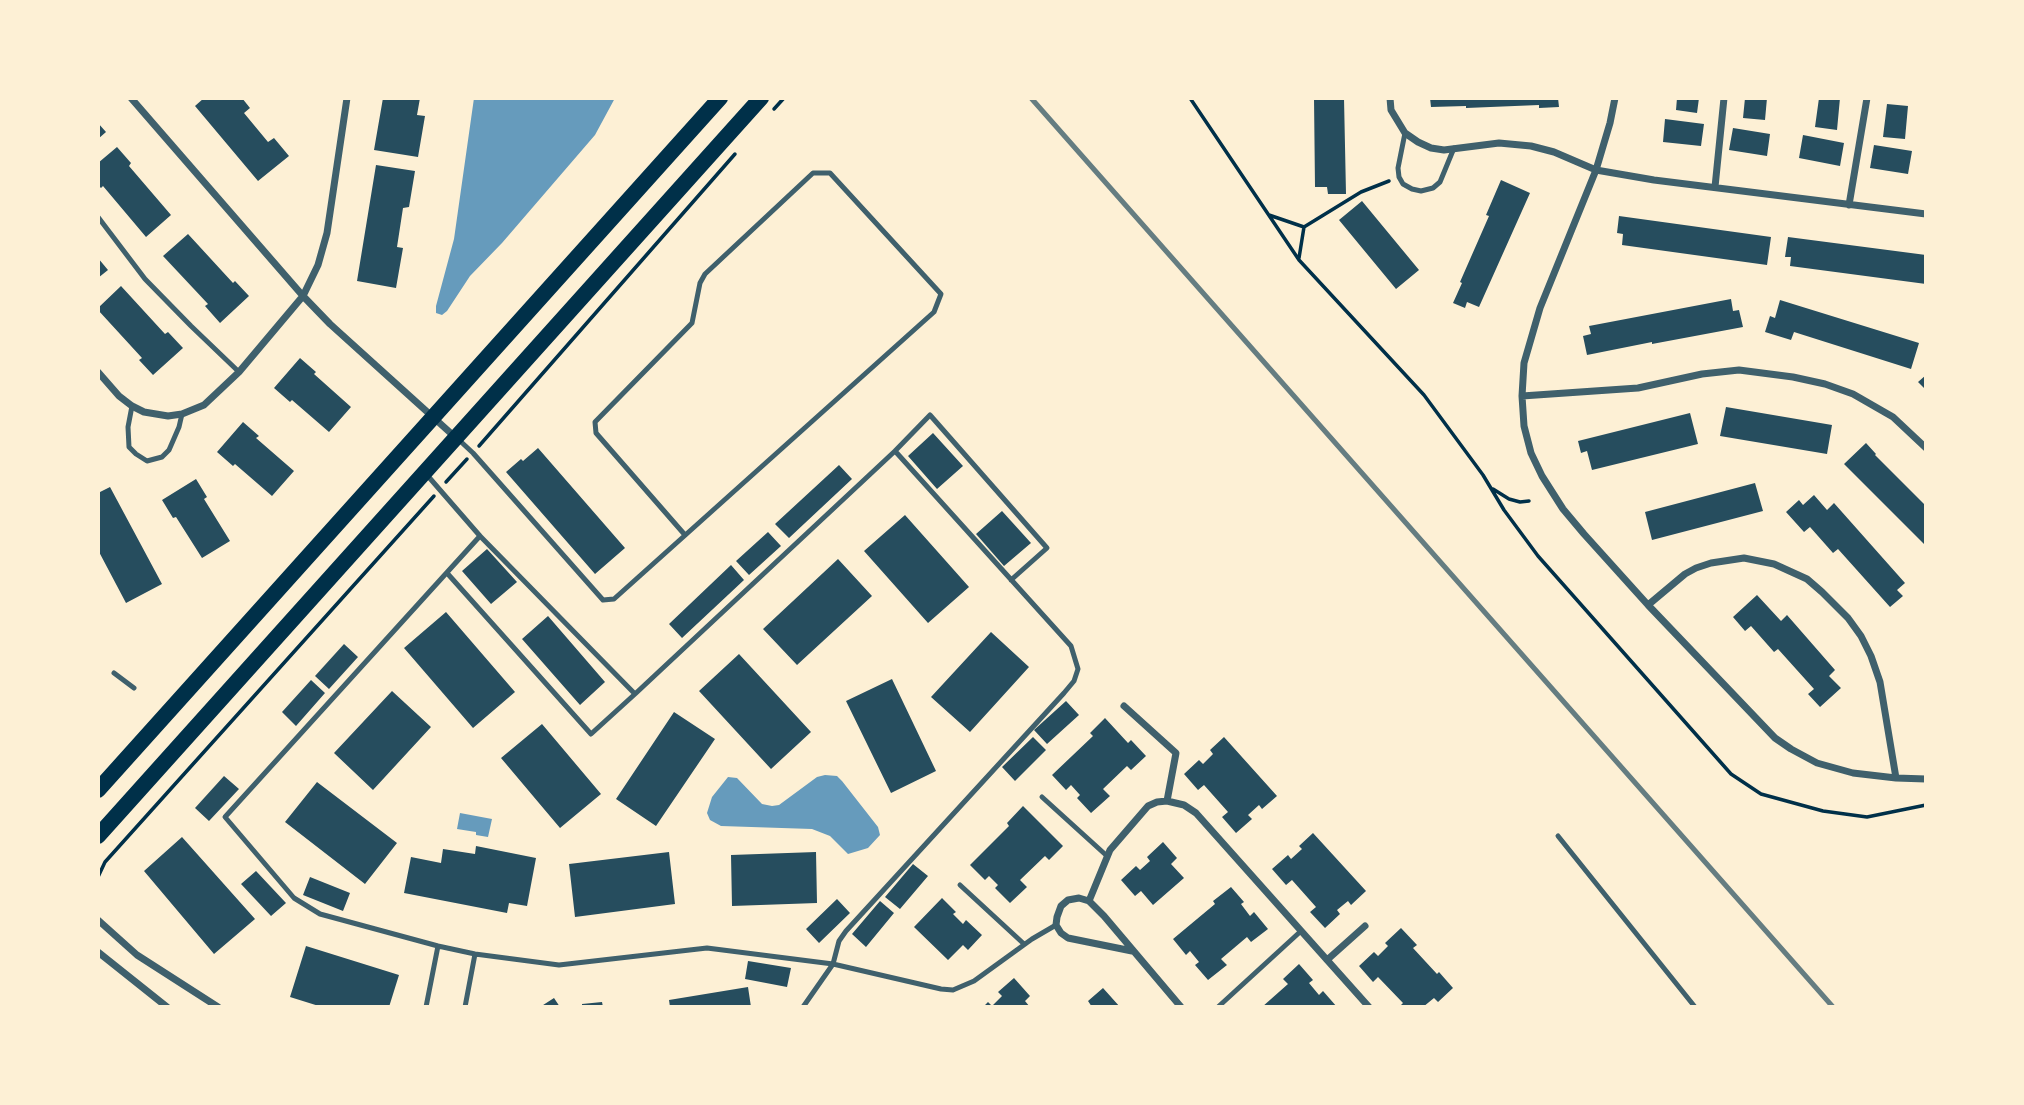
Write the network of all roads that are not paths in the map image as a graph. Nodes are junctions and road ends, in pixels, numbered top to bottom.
1 (131, 98) edge
2 (347, 98) edge
3 (720, 98) edge
4 (761, 98) edge
5 (1390, 98) edge
6 (1615, 98) edge
7 (1724, 98) edge
8 (1867, 98) edge
9 (1405, 133) junction
10 (1454, 148) junction
11 (1596, 170) junction
12 (1715, 187) junction
13 (1849, 205) junction
14 (1926, 214) edge
15 (98, 217) edge
16 (303, 296) junction
17 (98, 372) edge
18 (239, 372) junction
19 (1522, 396) junction
20 (132, 406) junction
21 (182, 414) junction
22 (434, 416) junction
23 (456, 437) junction
24 (1926, 448) edge
25 (895, 451) junction
26 (425, 473) junction
27 (685, 535) junction
28 (480, 536) junction
29 (447, 573) junction
30 (1011, 580) junction
31 (1648, 605) junction
32 (114, 673) dead end
33 (134, 688) dead end
34 (635, 694) junction
35 (1124, 706) dead end
36 (1896, 778) junction
37 (1926, 779) edge
38 (98, 790) edge
39 (1042, 797) dead end
40 (1167, 802) junction
41 (98, 836) edge
42 (1558, 836) dead end
43 (1107, 856) junction
44 (960, 885) dead end
45 (1089, 901) junction
46 (98, 920) edge
47 (1056, 925) junction
48 (1366, 926) dead end
49 (1301, 931) junction
50 (1024, 944) junction
51 (438, 946) junction
52 (1132, 951) junction
53 (98, 952) edge
54 (475, 954) junction
55 (1327, 960) junction
56 (832, 964) junction
57 (167, 1007) edge
58 (218, 1007) edge
59 (426, 1007) edge
60 (465, 1007) edge
61 (803, 1007) edge
62 (1181, 1007) edge
63 (1218, 1007) edge
64 (1369, 1007) edge
65 (1695, 1007) edge

1 - 16 street
2 - 16 street
3 - 22 main road
4 - 23 main road
5 - 9 street
6 - 11 street
7 - 12 street
8 - 13 street
9 - 10 street
9 - 10 lane
10 - 11 street
11 - 12 street
11 - 19 street
12 - 13 street
13 - 14 street
15 - 18 lane
16 - 18 street
16 - 22 street
17 - 20 street
18 - 21 street
19 - 24 street
19 - 31 street
20 - 21 street
20 - 21 lane
22 - 23 street
22 - 38 main road
23 - 26 main road
23 - 27 lane
25 - 30 lane
25 - 30 lane
25 - 34 lane
26 - 28 lane
26 - 41 main road
27 - 27 lane
28 - 29 lane
28 - 34 lane
29 - 34 lane
29 - 51 lane
30 - 56 lane
31 - 36 street
31 - 36 street
32 - 33 lane
35 - 40 street
36 - 37 street
39 - 43 lane
40 - 43 street
40 - 49 street
42 - 65 lane
43 - 45 street
44 - 50 lane
45 - 47 street
45 - 52 street
46 - 58 street
47 - 50 lane
47 - 52 street
48 - 55 street
49 - 55 street
49 - 63 lane
50 - 56 lane
51 - 54 lane
51 - 59 lane
52 - 62 street
53 - 57 street
54 - 56 lane
54 - 60 lane
55 - 64 street
56 - 61 lane

